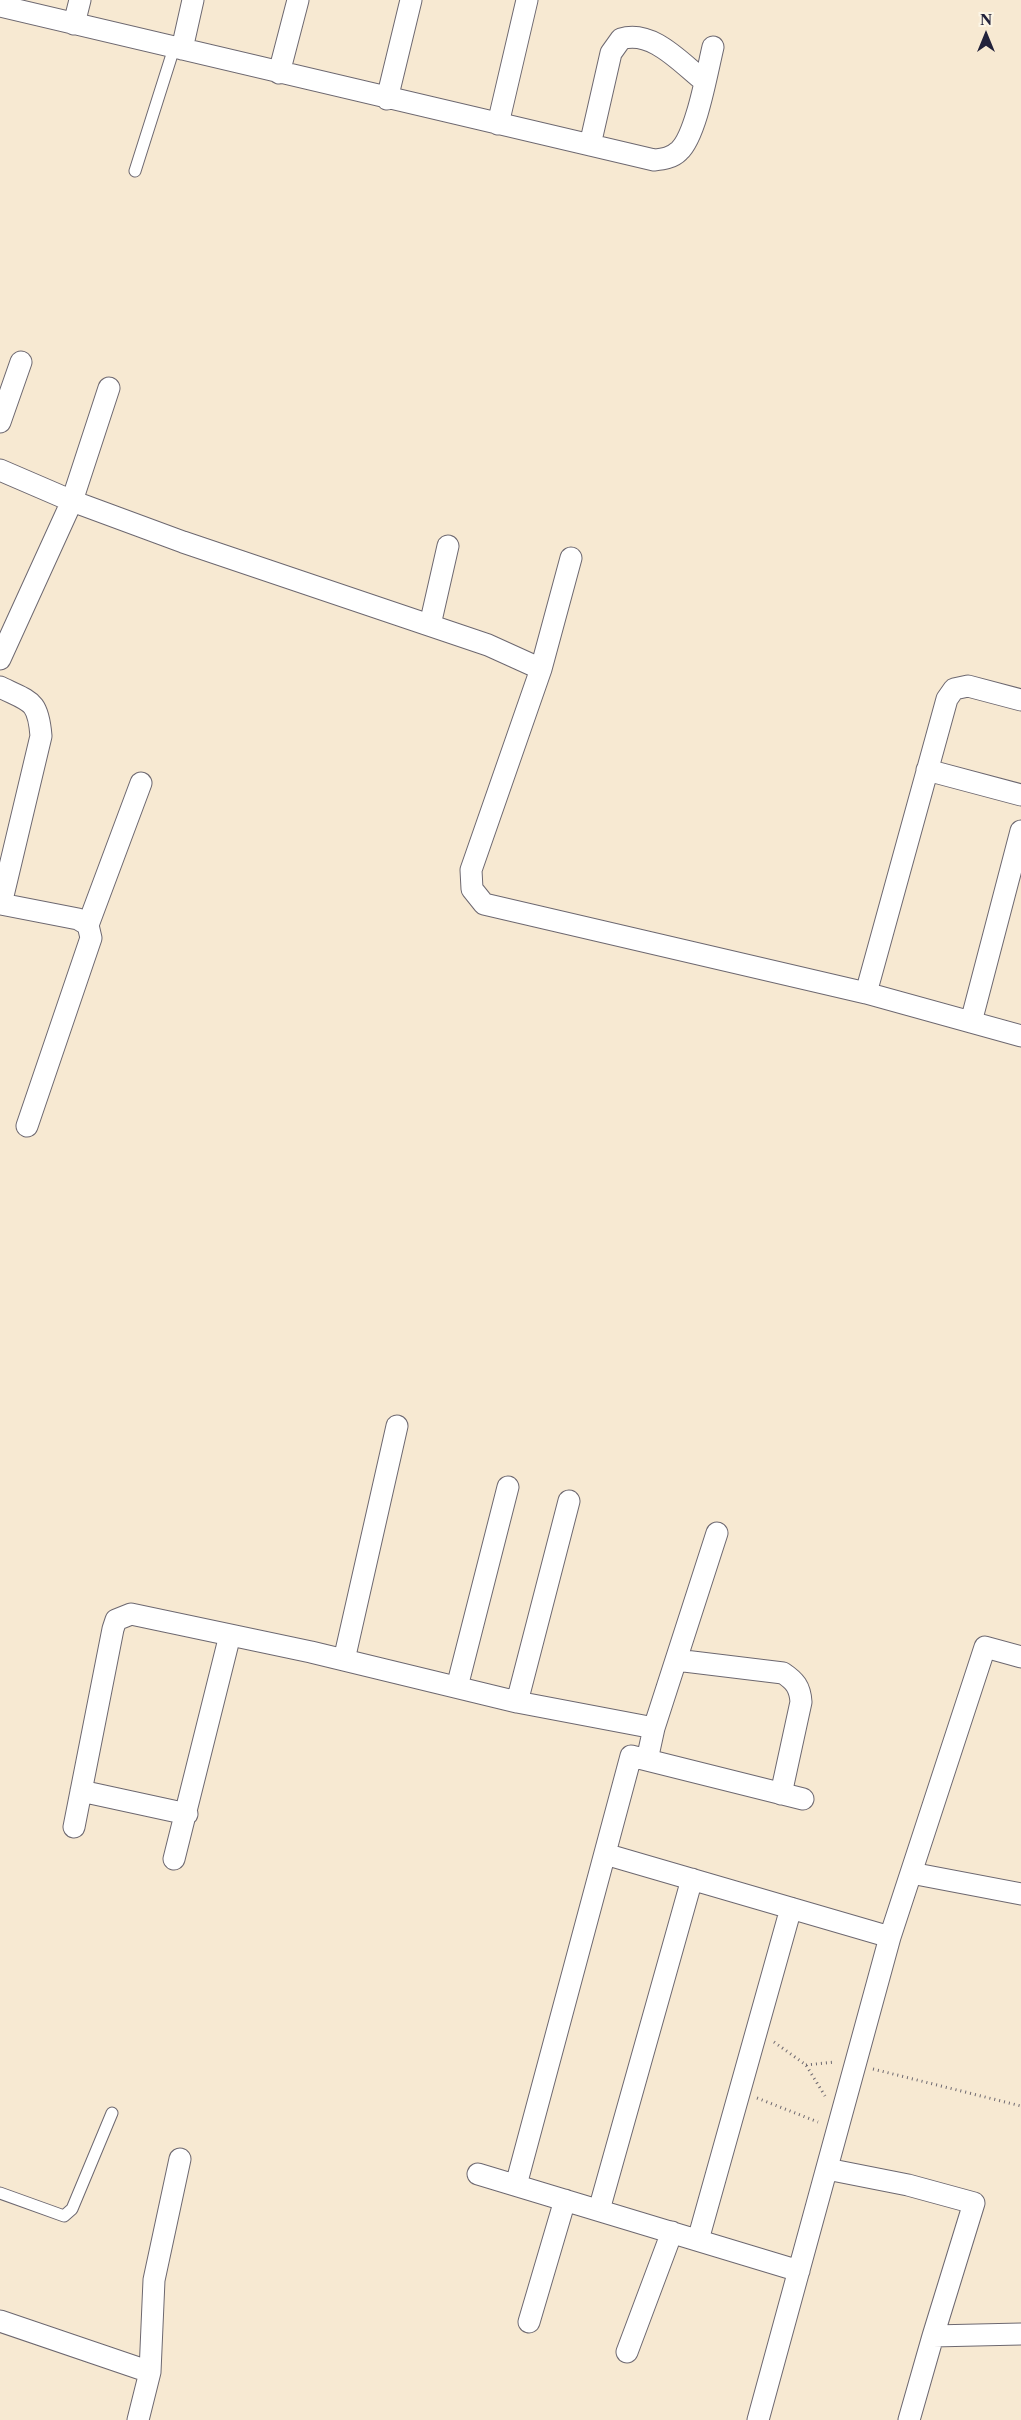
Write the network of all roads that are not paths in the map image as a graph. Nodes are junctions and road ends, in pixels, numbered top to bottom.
1 (80, 0) edge
2 (193, 0) edge
3 (298, 0) edge
4 (411, 0) edge
5 (527, 0) edge
6 (0, 6) edge
7 (74, 24) junction
8 (713, 47) dead end
9 (178, 49) junction
10 (279, 73) junction
11 (704, 81) junction
12 (387, 99) junction
13 (498, 124) junction
14 (590, 145) junction
15 (135, 171) dead end
16 (22, 362) dead end
17 (110, 388) dead end
18 (0, 422) edge
19 (0, 470) edge
20 (72, 501) junction
21 (448, 546) dead end
22 (571, 558) dead end
23 (430, 626) junction
24 (0, 660) edge
25 (541, 669) junction
26 (0, 686) edge
27 (1021, 700) edge
28 (927, 770) junction
29 (141, 783) dead end
30 (1021, 795) edge
31 (1021, 831) edge
32 (0, 905) edge
33 (88, 925) junction
34 (866, 993) junction
35 (971, 1022) junction
36 (1021, 1036) edge
37 (27, 1126) dead end
38 (397, 1426) dead end
39 (508, 1488) dead end
40 (569, 1501) dead end
41 (717, 1533) dead end
42 (230, 1635) junction
43 (1021, 1657) edge
44 (344, 1660) junction
45 (676, 1660) junction
46 (457, 1688) junction
47 (517, 1702) junction
48 (654, 1728) junction
49 (647, 1760) junction
50 (81, 1791) junction
51 (781, 1794) junction
52 (803, 1799) dead end
53 (187, 1814) junction
54 (74, 1827) dead end
55 (605, 1854) junction
56 (174, 1859) dead end
57 (911, 1873) junction
58 (692, 1879) junction
59 (1021, 1894) edge
60 (791, 1908) junction
61 (890, 1937) junction
62 (112, 2113) dead end
63 (180, 2159) dead end
64 (827, 2169) junction
65 (478, 2174) dead end
66 (516, 2184) junction
67 (0, 2193) edge
68 (565, 2200) junction
69 (598, 2210) junction
70 (672, 2232) junction
71 (698, 2240) junction
72 (798, 2271) junction
73 (0, 2322) edge
74 (530, 2322) dead end
75 (1021, 2334) edge
76 (933, 2336) junction
77 (627, 2352) dead end
78 (150, 2372) junction
79 (138, 2420) edge
80 (758, 2420) edge
81 (909, 2420) edge

1 - 7 street
2 - 9 street
3 - 10 street
4 - 12 street
5 - 13 street
6 - 7 street
7 - 9 street
8 - 11 street
9 - 10 street
9 - 15 lane
10 - 12 street
11 - 14 street
11 - 14 street
12 - 13 street
13 - 14 street
16 - 18 street
17 - 20 street
19 - 20 street
20 - 23 street
20 - 24 street
21 - 23 street
22 - 25 street
23 - 25 street
25 - 34 street
26 - 32 street
27 - 28 street
28 - 30 street
28 - 34 street
29 - 33 street
31 - 35 street
32 - 33 street
33 - 37 street
34 - 35 street
35 - 36 street
38 - 44 street
39 - 46 street
40 - 47 street
41 - 45 street
42 - 44 street
42 - 50 street
42 - 53 street
43 - 57 street
44 - 46 street
45 - 48 street
45 - 51 street
46 - 47 street
47 - 48 street
48 - 49 street
49 - 51 street
49 - 55 street
50 - 53 street
50 - 54 street
51 - 52 street
53 - 56 street
55 - 58 street
55 - 66 street
57 - 59 street
57 - 61 street
58 - 60 street
58 - 69 street
60 - 61 street
60 - 71 street
61 - 64 street
62 - 67 lane
63 - 78 street
64 - 72 street
64 - 76 street
65 - 66 street
66 - 68 street
68 - 69 street
68 - 74 street
69 - 70 street
70 - 71 street
70 - 77 street
71 - 72 street
72 - 80 street
73 - 78 street
75 - 76 street
76 - 81 street
78 - 79 street

